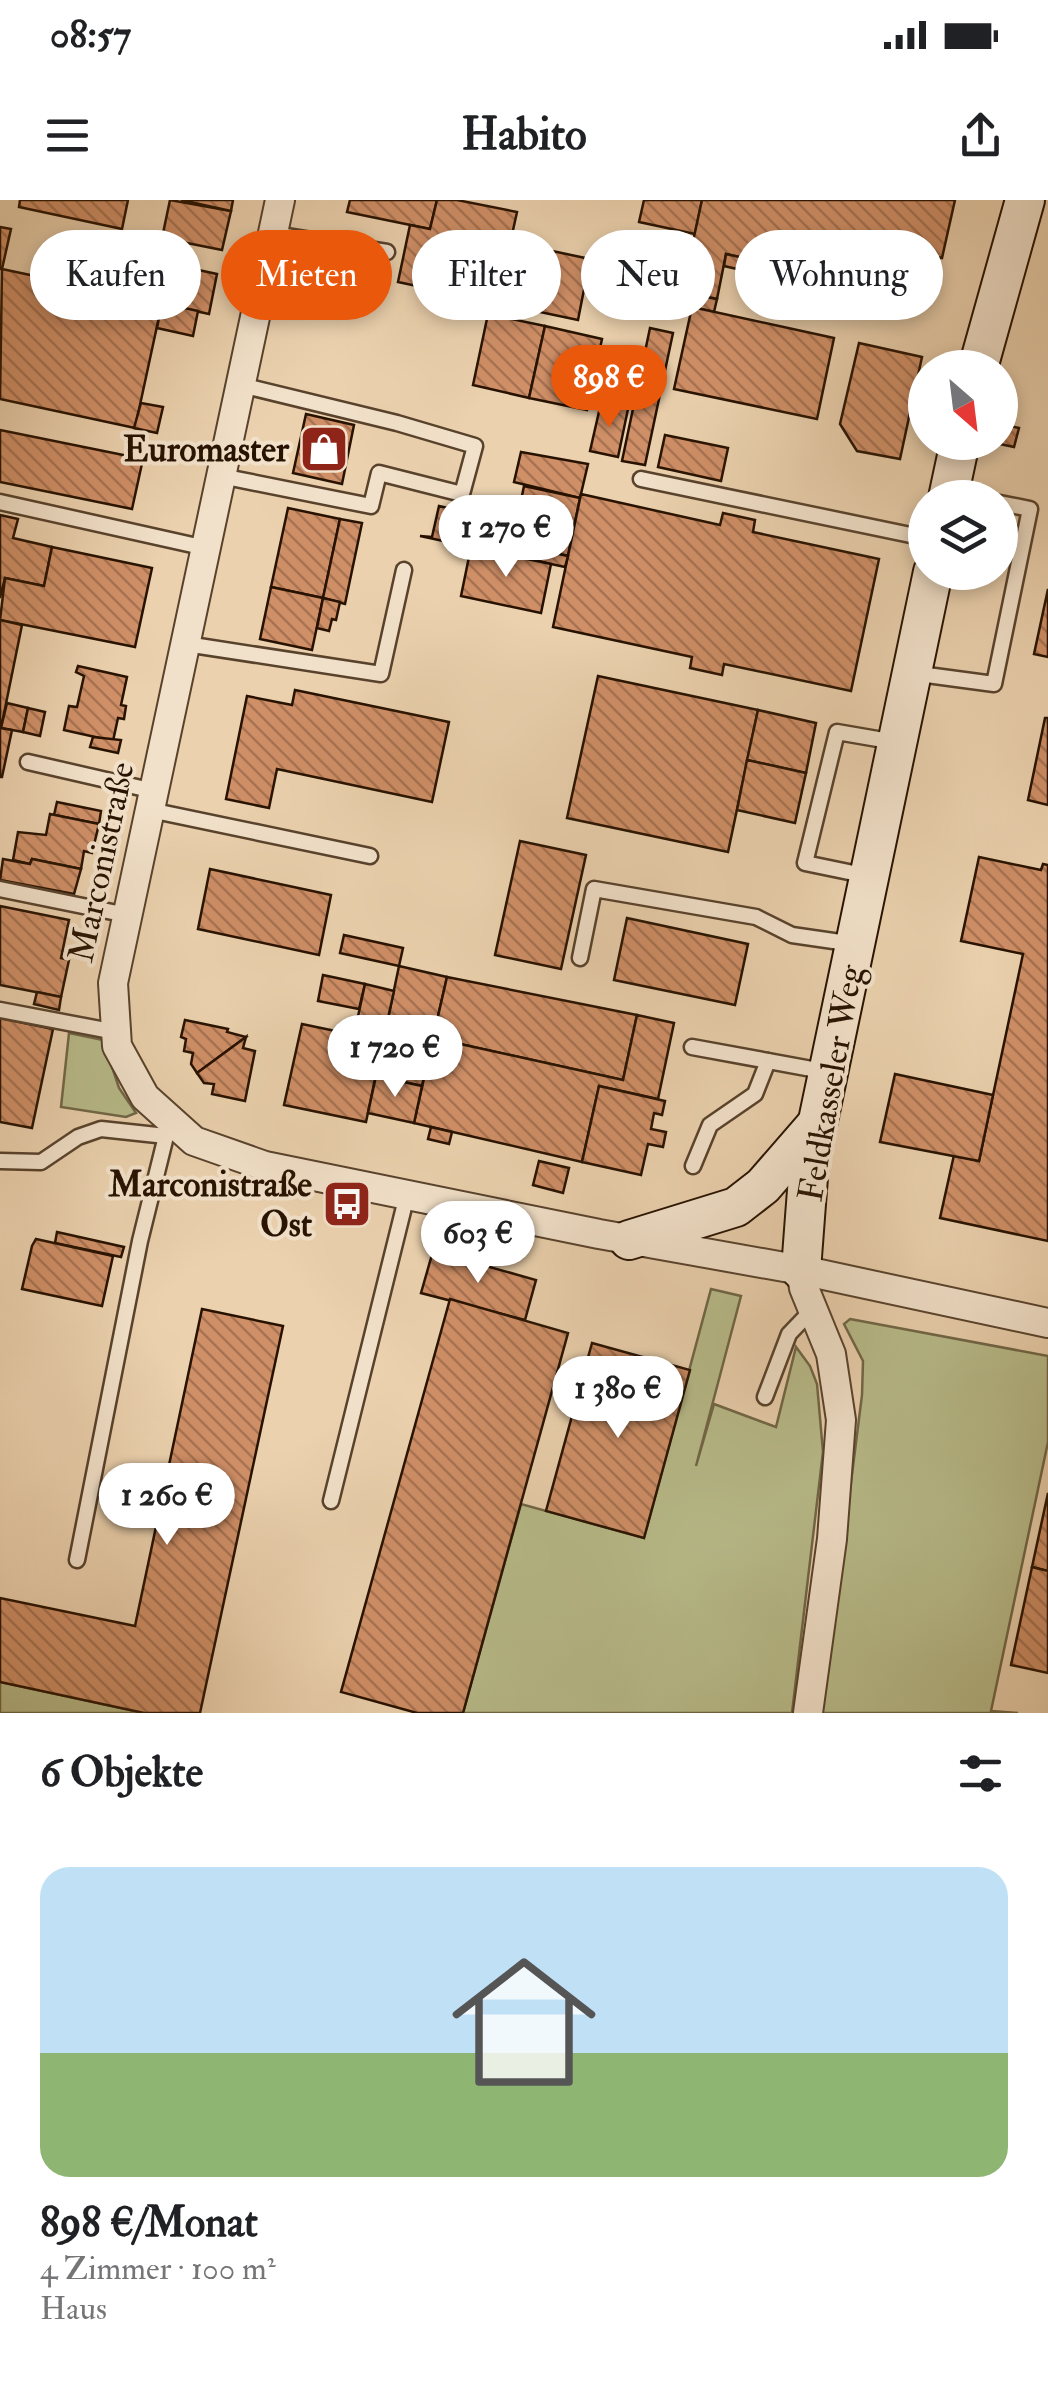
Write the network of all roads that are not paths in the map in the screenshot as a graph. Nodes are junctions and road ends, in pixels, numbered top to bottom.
1 (280, 200) edge
2 (1025, 200) edge
3 (274, 230) edge
4 (255, 320) edge
5 (983, 350) edge
6 (241, 385) junction
7 (221, 476) junction
8 (641, 479) dead end
9 (0, 502) edge
10 (1018, 507) edge
11 (908, 534) edge
12 (206, 548) junction
13 (1018, 567) edge
14 (404, 570) dead end
15 (929, 590) edge
16 (1013, 590) edge
17 (186, 644) junction
18 (912, 673) junction
19 (896, 742) junction
20 (28, 762) dead end
21 (152, 801) junction
22 (370, 856) dead end
23 (869, 876) junction
24 (0, 889) edge
25 (127, 915) junction
26 (855, 944) junction
27 (580, 958) dead end
28 (0, 1010) edge
29 (116, 1032) junction
30 (692, 1047) dead end
31 (768, 1061) junction
32 (828, 1072) junction
33 (818, 1123) junction
34 (168, 1128) junction
35 (0, 1161) edge
36 (693, 1166) dead end
37 (407, 1195) junction
38 (628, 1240) junction
39 (801, 1270) junction
40 (813, 1308) junction
41 (1048, 1324) edge
42 (764, 1397) dead end
43 (331, 1501) dead end
44 (78, 1560) dead end
45 (808, 1713) edge

1 - 3 street, Marconistraße
2 - 5 street
4 - 6 street, Marconistraße
6 - 7 street, Marconistraße
6 - 7 lane
7 - 12 street, Marconistraße
8 - 11 lane
9 - 12 lane
10 - 13 lane
12 - 17 street, Marconistraße
14 - 17 lane
15 - 18 street, Feldkasseler Weg
16 - 18 lane
17 - 21 street, Marconistraße
18 - 19 street, Feldkasseler Weg
19 - 23 street, Feldkasseler Weg
19 - 23 lane
20 - 21 lane
21 - 22 lane
21 - 25 street, Marconistraße
23 - 26 street, Feldkasseler Weg
24 - 25 lane
25 - 29 street, Marconistraße
26 - 27 lane
26 - 32 street, Feldkasseler Weg
28 - 29 lane
29 - 34 street, Marconistraße
30 - 31 lane
31 - 32 lane
31 - 36 lane
32 - 33 street, Feldkasseler Weg
33 - 38 street
33 - 39 street, Feldkasseler Weg
34 - 35 lane
34 - 37 street, Marconistraße
34 - 44 lane
37 - 38 street, Marconistraße
37 - 43 lane
38 - 39 street, Marconistraße
39 - 40 street, Feldkasseler Weg
39 - 41 street, Marconistraße
40 - 42 lane
40 - 45 street, Feldkasseler Weg

